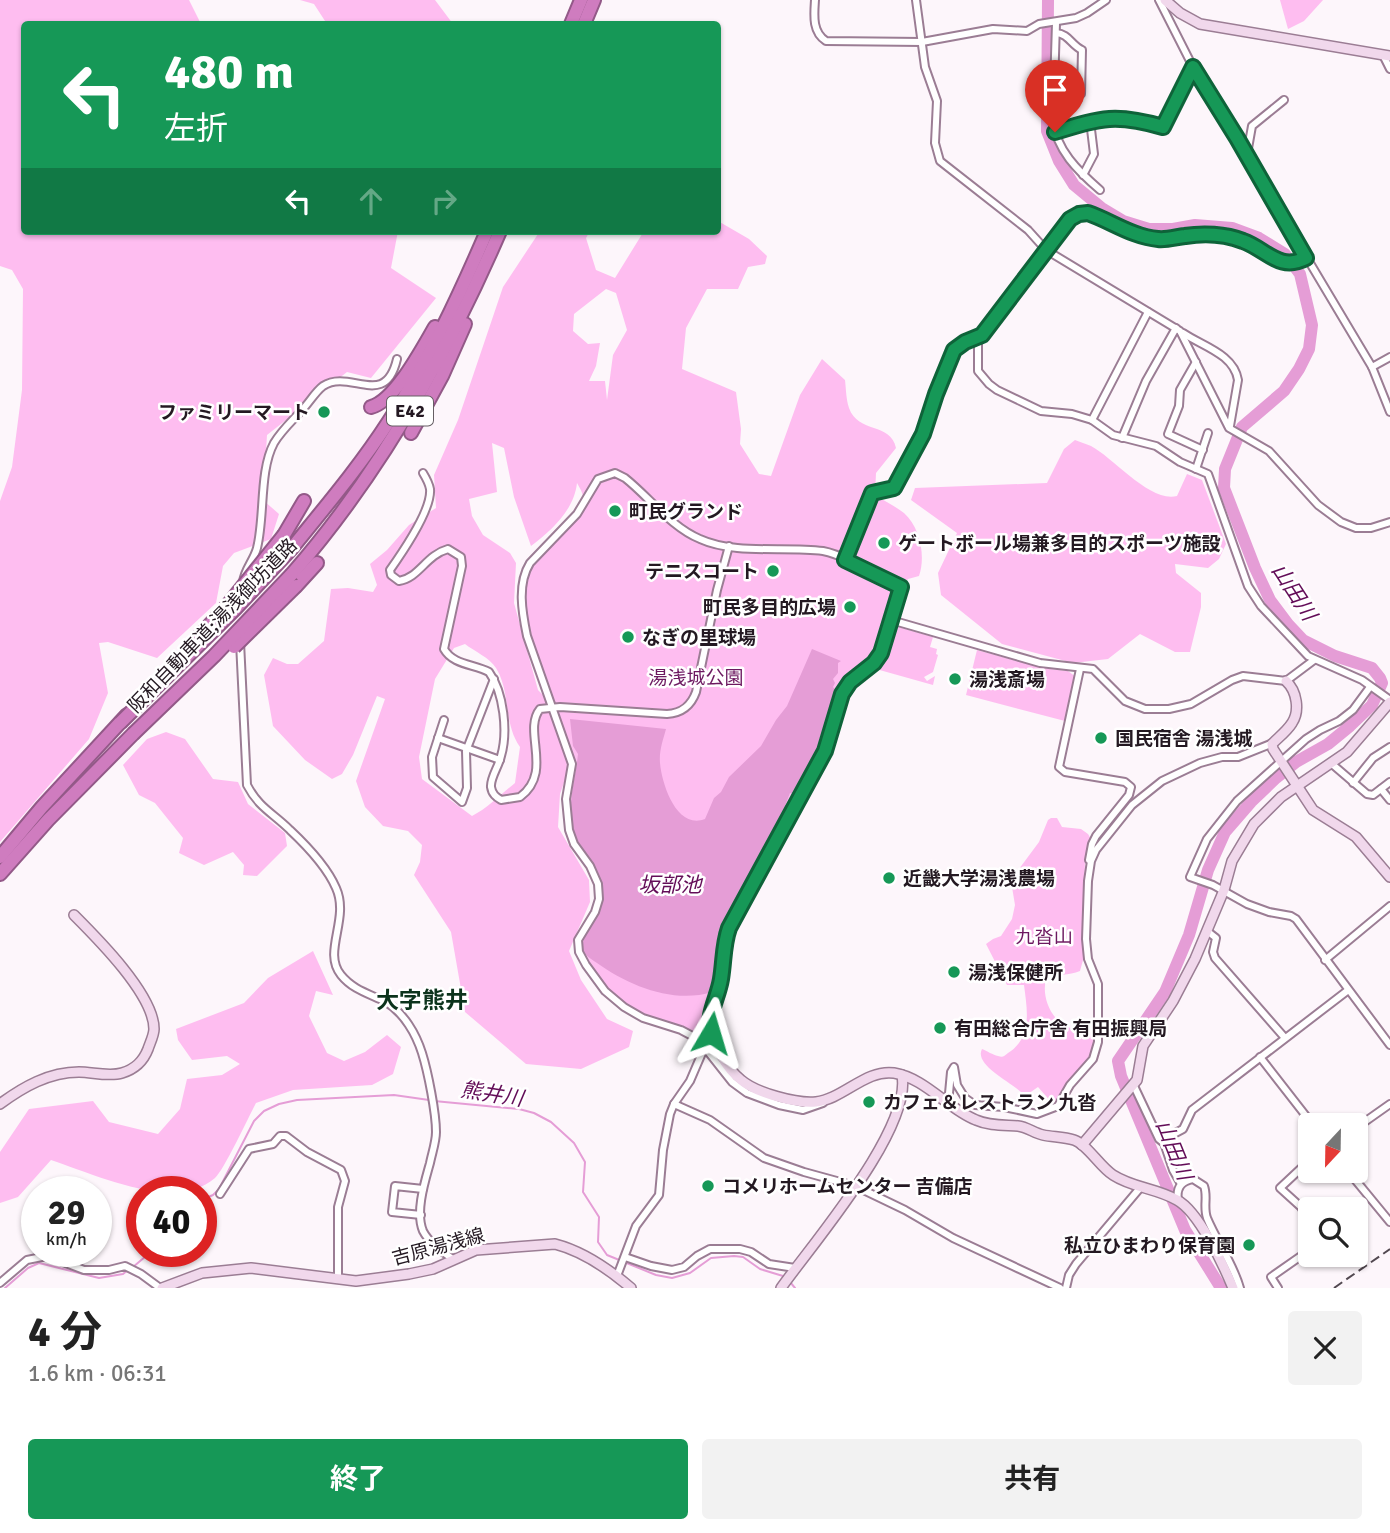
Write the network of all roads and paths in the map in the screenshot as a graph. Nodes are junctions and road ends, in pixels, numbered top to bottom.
1 (594, 0) edge
2 (815, 0) edge
3 (916, 0) edge
4 (1106, 0) edge
5 (1159, 0) edge
6 (1165, 0) edge
7 (582, 13) edge
8 (1055, 23) junction
9 (1056, 33) junction
10 (922, 42) junction
11 (1386, 56) edge
12 (1193, 67) junction
13 (1390, 69) edge
14 (1284, 100) dead end
15 (1053, 104) junction
16 (1090, 121) junction
17 (1055, 132) junction
18 (1247, 154) junction
19 (1083, 174) junction
20 (1100, 190) dead end
21 (485, 235) edge
22 (485, 235) edge
23 (498, 237) edge
24 (1046, 250) junction
25 (1306, 258) junction
26 (1148, 312) junction
27 (1178, 329) junction
28 (978, 338) junction
29 (1390, 357) edge
30 (397, 359) dead end
31 (1196, 362) junction
32 (1372, 367) junction
33 (370, 407) dead end
34 (1390, 412) edge
35 (1092, 420) junction
36 (1230, 428) junction
37 (411, 433) dead end
38 (1208, 433) dead end
39 (1122, 438) junction
40 (1203, 450) junction
41 (1196, 469) junction
42 (424, 473) dead end
43 (304, 501) dead end
44 (1390, 522) edge
45 (729, 546) junction
46 (845, 560) junction
47 (317, 562) dead end
48 (294, 580) junction
49 (891, 620) junction
50 (1314, 660) junction
51 (1080, 669) junction
52 (494, 678) junction
53 (1286, 681) junction
54 (1372, 687) junction
55 (1389, 700) edge
56 (552, 708) junction
57 (444, 720) dead end
58 (120, 723) junction
59 (438, 738) junction
60 (1274, 742) junction
61 (1390, 747) edge
62 (467, 748) junction
63 (500, 760) junction
64 (1280, 762) junction
65 (1332, 764) junction
66 (1390, 782) edge
67 (1353, 783) junction
68 (1295, 784) junction
69 (1381, 789) junction
70 (1390, 800) edge
71 (0, 857) edge
72 (1387, 865) edge
73 (1089, 868) junction
74 (0, 874) edge
75 (1390, 877) edge
76 (1224, 890) junction
77 (1390, 906) edge
78 (74, 915) dead end
79 (1207, 931) junction
80 (1325, 960) junction
81 (1347, 991) junction
82 (1285, 1038) junction
83 (1390, 1045) edge
84 (705, 1046) junction
85 (1260, 1058) junction
86 (902, 1075) junction
87 (1134, 1086) junction
88 (831, 1098) junction
89 (0, 1104) edge
90 (674, 1104) junction
91 (948, 1104) junction
92 (1390, 1104) edge
93 (1304, 1113) edge
94 (1368, 1120) edge
95 (1164, 1143) junction
96 (1082, 1145) junction
97 (1298, 1171) edge
98 (1358, 1183) edge
99 (1181, 1184) junction
100 (855, 1186) junction
101 (1140, 1188) junction
102 (424, 1189) junction
103 (220, 1194) dead end
104 (1178, 1200) junction
105 (1298, 1205) edge
106 (421, 1215) junction
107 (1390, 1222) edge
108 (625, 1257) junction
109 (1298, 1258) edge
110 (454, 1260) junction
111 (793, 1271) junction
112 (617, 1276) junction
113 (338, 1278) junction
114 (0, 1283) edge
115 (356, 1284) edge
116 (629, 1287) edge
117 (782, 1287) edge
118 (161, 1288) edge
119 (1060, 1288) edge
120 (1066, 1288) edge
121 (1233, 1288) edge
122 (1240, 1288) edge
123 (1278, 1288) edge

1 - 7 highway
2 - 10 street
3 - 10 street
4 - 8 street
5 - 12 street
6 - 11 street
8 - 9 street
8 - 10 street
9 - 15 street
9 - 15 street
10 - 24 street
11 - 13 street
12 - 16 street
12 - 18 street
14 - 18 street
15 - 17 street
16 - 17 street
16 - 19 street
17 - 19 street
18 - 25 street
19 - 20 street
21 - 33 highway
22 - 58 highway, 阪和自動車道;湯浅御坊道路 / E42, bridge
23 - 37 highway
23 - 48 highway, 阪和自動車道;湯浅御坊道路 / E42
24 - 25 street
24 - 26 street
24 - 28 street
25 - 32 street
26 - 27 street
26 - 35 street
27 - 31 street
27 - 36 street
27 - 39 street
28 - 35 street
28 - 46 street
29 - 32 street
30 - 102 street
31 - 36 street
31 - 40 street
32 - 34 street
35 - 39 street
36 - 44 street
38 - 40 street
39 - 41 street
40 - 41 street
41 - 50 street
42 - 52 street
43 - 58 highway, bridge
45 - 46 street
45 - 56 street
45 - 56 street
46 - 49 street
47 - 48 highway
48 - 74 highway, 阪和自動車道;湯浅御坊道路 / E42, bridge
49 - 51 street
49 - 88 street
50 - 53 street
50 - 54 street
51 - 53 street
51 - 73 street
52 - 62 street
52 - 63 street
53 - 60 street
54 - 55 street
54 - 64 street
55 - 65 street
56 - 63 street
56 - 84 street
57 - 59 street
58 - 71 highway, 阪和自動車道;湯浅御坊道路 / E42
59 - 62 street
59 - 62 street
60 - 64 street
60 - 73 street
61 - 67 street
62 - 63 street
64 - 68 street
64 - 76 street
65 - 67 street
65 - 68 street
66 - 69 street
67 - 69 street
68 - 72 street
68 - 76 street
69 - 70 street
72 - 75 street
73 - 91 street
76 - 79 street
76 - 80 street
77 - 80 street
78 - 89 street
79 - 82 street
79 - 87 street
80 - 81 street
81 - 82 street
81 - 83 street
82 - 85 street
84 - 88 street
84 - 90 street
85 - 93 street
85 - 95 street
86 - 88 street
86 - 91 street
86 - 100 street
87 - 95 street
87 - 96 street
90 - 100 street
90 - 108 street
91 - 96 street
92 - 94 street
95 - 99 street
96 - 101 street
97 - 105 street
98 - 107 street
99 - 104 street
99 - 122 street
100 - 111 street
100 - 119 street
101 - 104 street
101 - 120 street
102 - 106 street
102 - 106 street
103 - 113 street
104 - 121 street
106 - 110 street
108 - 111 street
108 - 112 street
109 - 123 street
110 - 112 street, 吉原湯浅線
110 - 115 street, 吉原湯浅線
111 - 117 street
112 - 116 street, 吉原湯浅線
113 - 115 street, 吉原湯浅線
113 - 118 street, 吉原湯浅線
114 - 118 street

